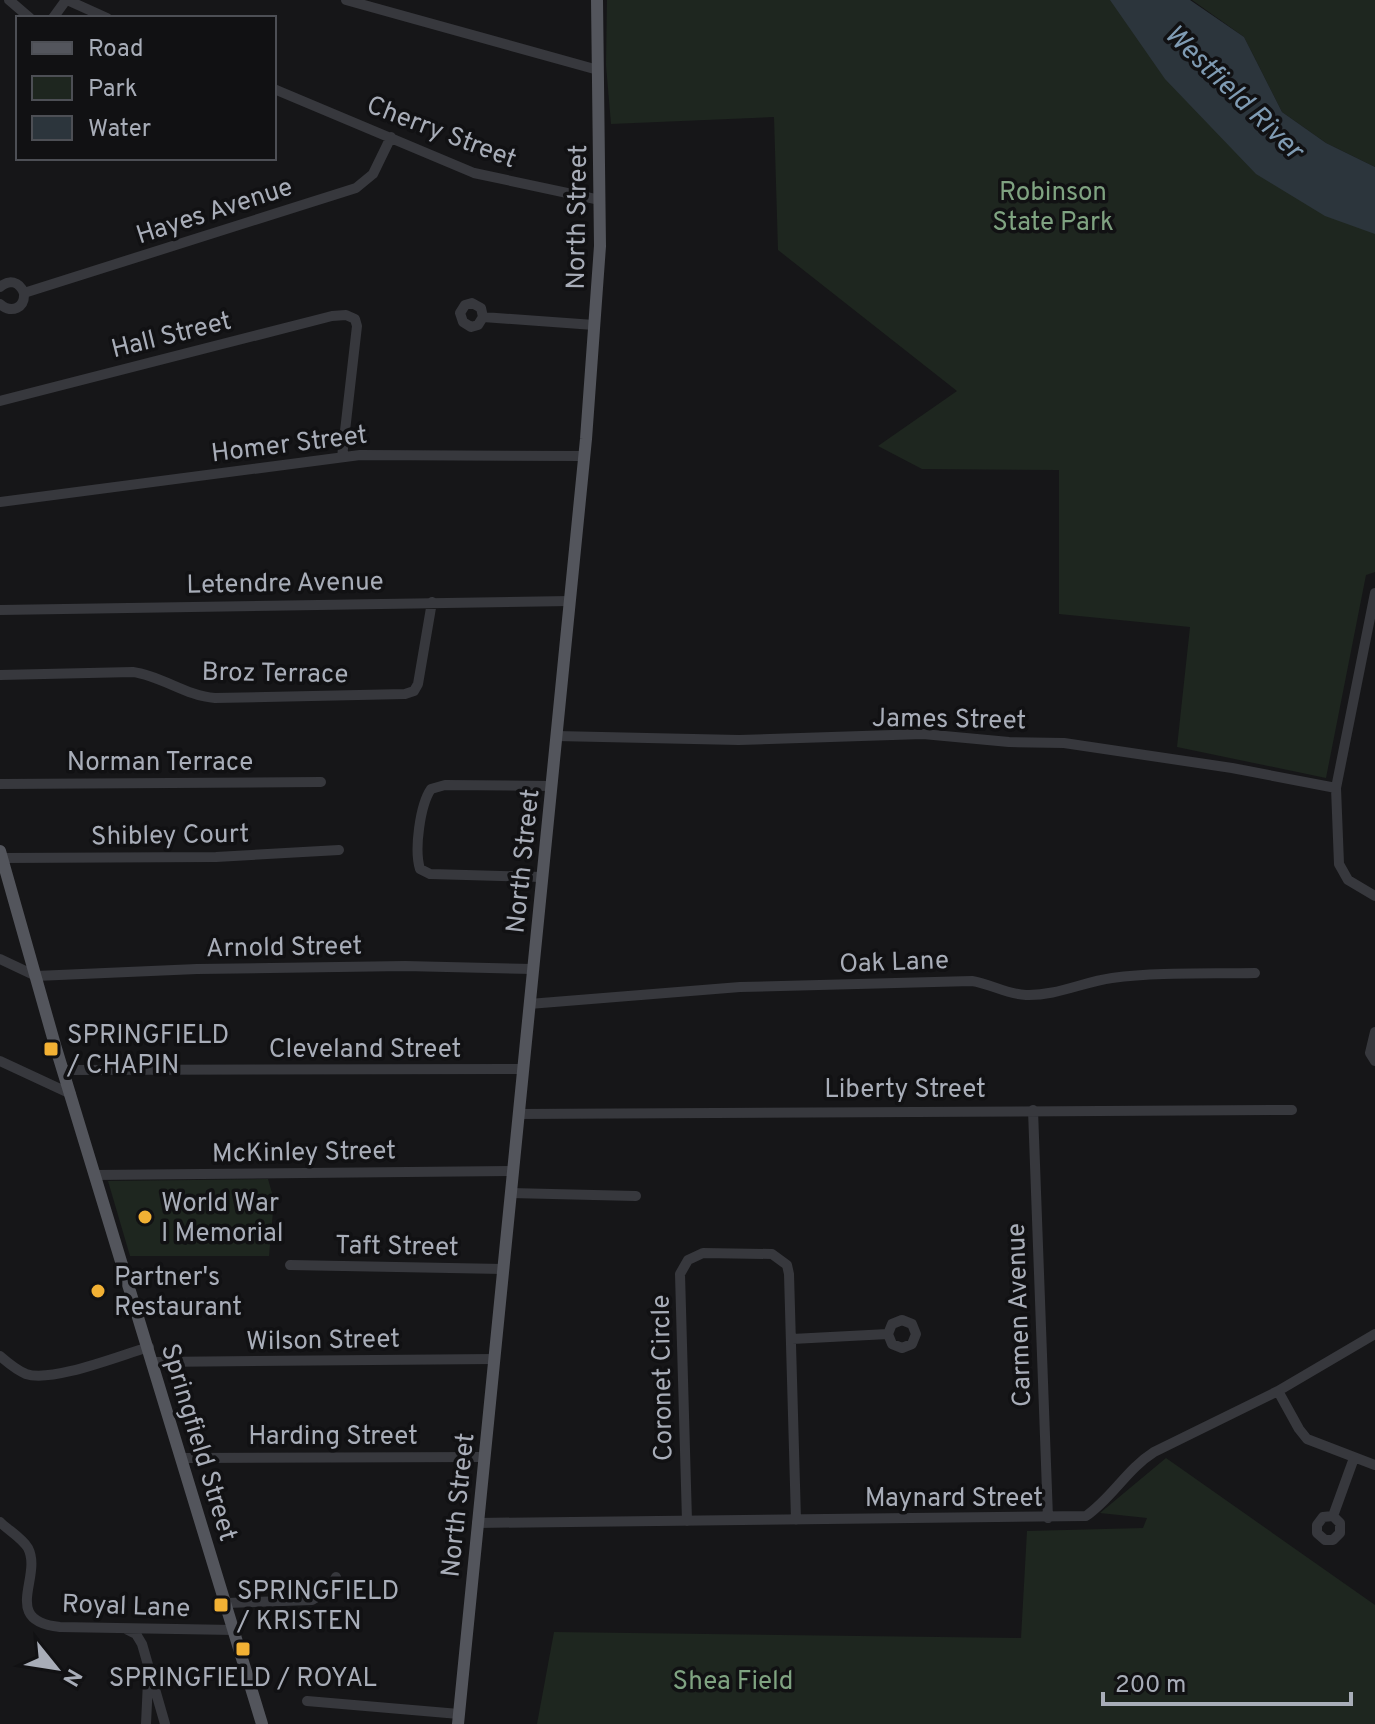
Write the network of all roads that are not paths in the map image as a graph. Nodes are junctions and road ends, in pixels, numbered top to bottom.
1 (9, 0) edge
2 (68, 0) edge
3 (346, 0) edge
4 (597, 0) edge
5 (28, 16) edge
6 (55, 16) edge
7 (103, 16) edge
8 (598, 70) junction
9 (276, 90) edge
10 (391, 137) junction
11 (600, 200) junction
12 (0, 287) edge
13 (24, 293) junction
14 (0, 304) edge
15 (483, 317) dead end
16 (594, 325) junction
17 (0, 401) edge
18 (584, 456) junction
19 (342, 457) junction
20 (0, 502) edge
21 (1375, 593) edge
22 (570, 601) junction
23 (432, 602) junction
24 (0, 610) edge
25 (0, 675) edge
26 (556, 736) junction
27 (321, 782) dead end
28 (0, 784) edge
29 (551, 786) junction
30 (1336, 788) junction
31 (339, 850) dead end
32 (1, 854) edge
33 (542, 877) junction
34 (1375, 896) edge
35 (0, 959) edge
36 (533, 969) junction
37 (1255, 973) dead end
38 (36, 976) junction
39 (529, 1004) junction
40 (1375, 1032) edge
41 (0, 1061) edge
42 (1375, 1061) edge
43 (523, 1069) junction
44 (63, 1070) junction
45 (71, 1094) junction
46 (1033, 1110) junction
47 (1292, 1110) dead end
48 (518, 1114) junction
49 (513, 1171) junction
50 (95, 1175) junction
51 (510, 1193) junction
52 (636, 1196) dead end
53 (290, 1265) dead end
54 (503, 1269) junction
55 (888, 1334) dead end
56 (1375, 1334) edge
57 (792, 1339) junction
58 (149, 1347) junction
59 (0, 1356) edge
60 (494, 1359) junction
61 (154, 1362) junction
62 (1278, 1391) junction
63 (484, 1457) junction
64 (182, 1458) junction
65 (1354, 1458) junction
66 (1375, 1465) edge
67 (1333, 1516) dead end
68 (1048, 1518) junction
69 (796, 1520) junction
70 (687, 1521) junction
71 (0, 1522) edge
72 (477, 1523) junction
73 (336, 1577) dead end
74 (226, 1603) junction
75 (124, 1628) junction
76 (234, 1630) junction
77 (149, 1671) junction
78 (307, 1701) dead end
79 (458, 1719) edge
80 (146, 1724) edge
81 (165, 1724) edge
82 (262, 1724) edge

1 - 5 street
2 - 6 street
2 - 7 street
3 - 8 street
4 - 8 main road, North Street
8 - 11 main road, North Street
9 - 10 street, Cherry Street
10 - 11 street, Cherry Street
10 - 13 street, Hayes Avenue
11 - 16 main road, North Street
12 - 13 street
13 - 14 street, Hayes Avenue
15 - 16 street
16 - 18 main road, North Street
17 - 19 street, Hall Street
18 - 19 street, Homer Street
18 - 22 main road, North Street
19 - 20 street, Homer Street
21 - 30 street
22 - 23 street, Letendre Avenue
22 - 26 main road, North Street
23 - 24 street, Letendre Avenue
23 - 25 street, Broz Terrace
26 - 29 main road, North Street
26 - 30 street, James Street
27 - 28 street, Norman Terrace
29 - 33 main road, North Street
29 - 33 street
30 - 34 street
31 - 32 street, Shibley Court
32 - 38 main road, Springfield Street
33 - 36 main road, North Street
35 - 38 street
36 - 38 street, Arnold Street
36 - 39 main road, North Street
37 - 39 street, Oak Lane
38 - 44 main road, Springfield Street
39 - 43 main road, North Street
40 - 42 street
41 - 45 street
43 - 44 street, Cleveland Street
43 - 48 main road, North Street
44 - 45 main road, Springfield Street
45 - 50 main road, Springfield Street
46 - 47 street, Liberty Street
46 - 48 street, Liberty Street
46 - 68 street, Carmen Avenue
48 - 49 main road, North Street
49 - 50 street, McKinley Street
49 - 51 main road, North Street
50 - 58 main road, Springfield Street
51 - 52 street
51 - 54 main road, North Street
53 - 54 street, Taft Street
54 - 60 main road, North Street
55 - 57 street
56 - 62 street, Maynard Street
57 - 69 street, Coronet Circle
57 - 70 street, Coronet Circle
58 - 59 street
58 - 61 main road, Springfield Street
60 - 61 street, Wilson Street
60 - 63 main road, North Street
61 - 64 main road, Springfield Street
62 - 65 street
62 - 68 street, Maynard Street
63 - 64 street, Harding Street
63 - 72 main road, North Street
64 - 74 main road, Springfield Street
65 - 66 street
65 - 67 street
68 - 69 street, Maynard Street
69 - 70 street, Maynard Street
70 - 72 street, Maynard Street
71 - 75 street, Royal Lane
72 - 79 main road, North Street
73 - 74 street
74 - 76 main road, Springfield Street
75 - 76 street, Royal Lane
75 - 77 street
76 - 82 main road, Springfield Street
77 - 80 street
77 - 81 street
78 - 79 street

